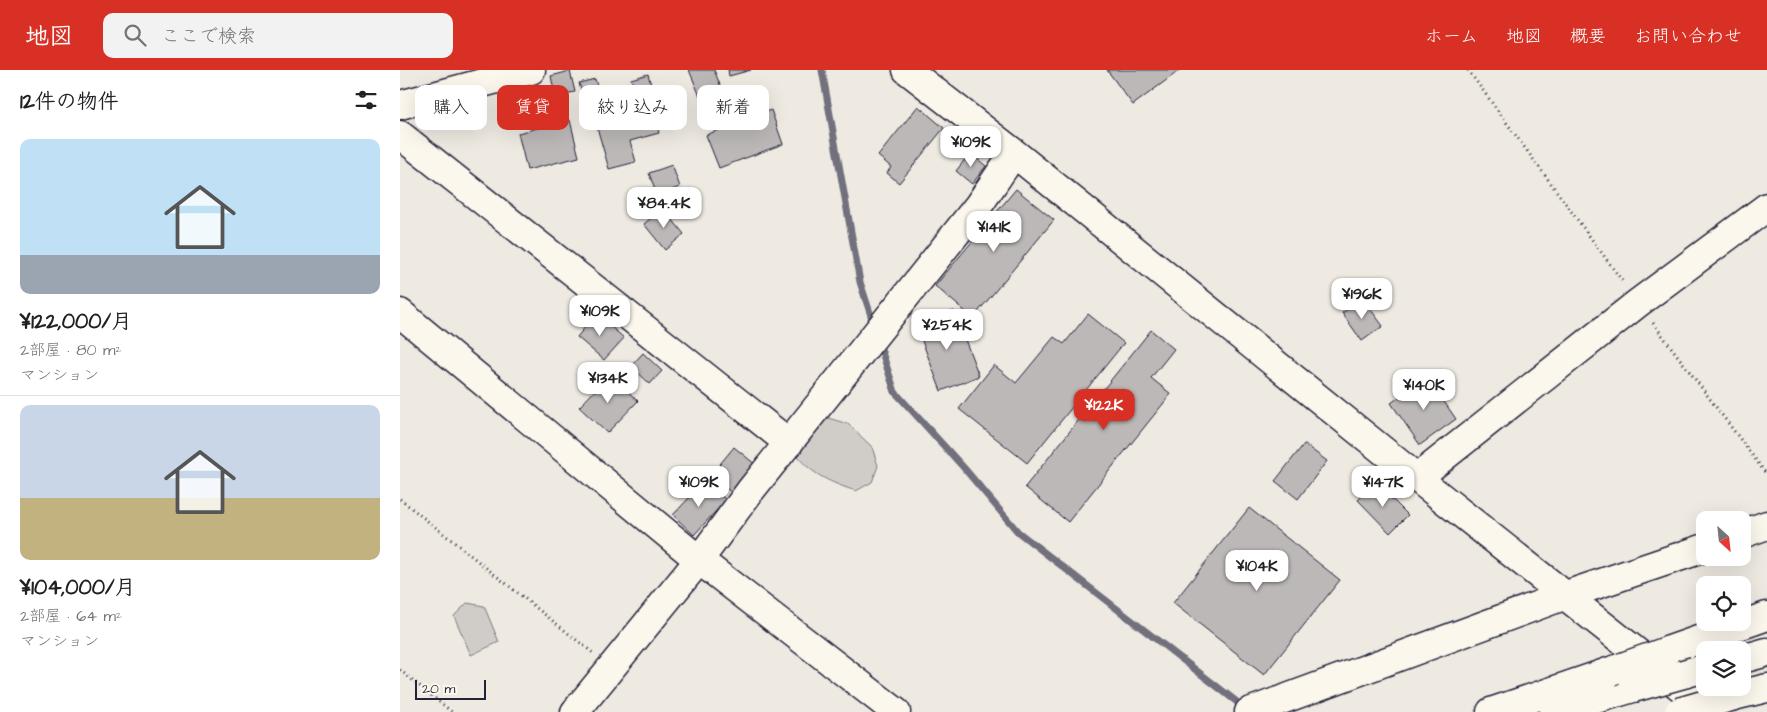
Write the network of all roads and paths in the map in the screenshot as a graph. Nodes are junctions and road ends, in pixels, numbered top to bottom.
1 (532, 70) edge
2 (907, 70) edge
3 (1468, 70) edge
4 (401, 101) edge
5 (400, 135) edge
6 (1014, 153) junction
7 (1767, 207) edge
8 (1638, 302) junction
9 (400, 313) edge
10 (788, 443) junction
11 (1767, 475) edge
12 (1417, 478) junction
13 (400, 499) edge
14 (1767, 525) edge
15 (1751, 531) edge
16 (1696, 551) edge
17 (699, 560) junction
18 (1566, 595) junction
19 (1767, 616) edge
20 (1767, 652) edge
21 (1751, 656) edge
22 (611, 667) junction
23 (400, 670) edge
24 (1696, 671) edge
25 (1767, 688) edge
26 (452, 712) edge
27 (575, 712) edge
28 (896, 712) edge
29 (1249, 712) edge
30 (1491, 712) edge
31 (1553, 712) edge
32 (1678, 712) edge
33 (1712, 712) edge

1 - 4 main road
2 - 6 main road
3 - 8 path
5 - 10 main road
6 - 10 main road
6 - 12 main road
7 - 8 main road
8 - 11 path
8 - 12 main road
9 - 17 main road
10 - 17 main road
12 - 18 main road
13 - 22 path
14 - 15 main road
16 - 18 main road
17 - 22 main road
17 - 28 main road
18 - 29 main road
18 - 33 main road
19 - 30 main road, bridge
20 - 21 main road
22 - 27 main road
23 - 26 path
24 - 31 main road, bridge
25 - 32 main road, bridge

